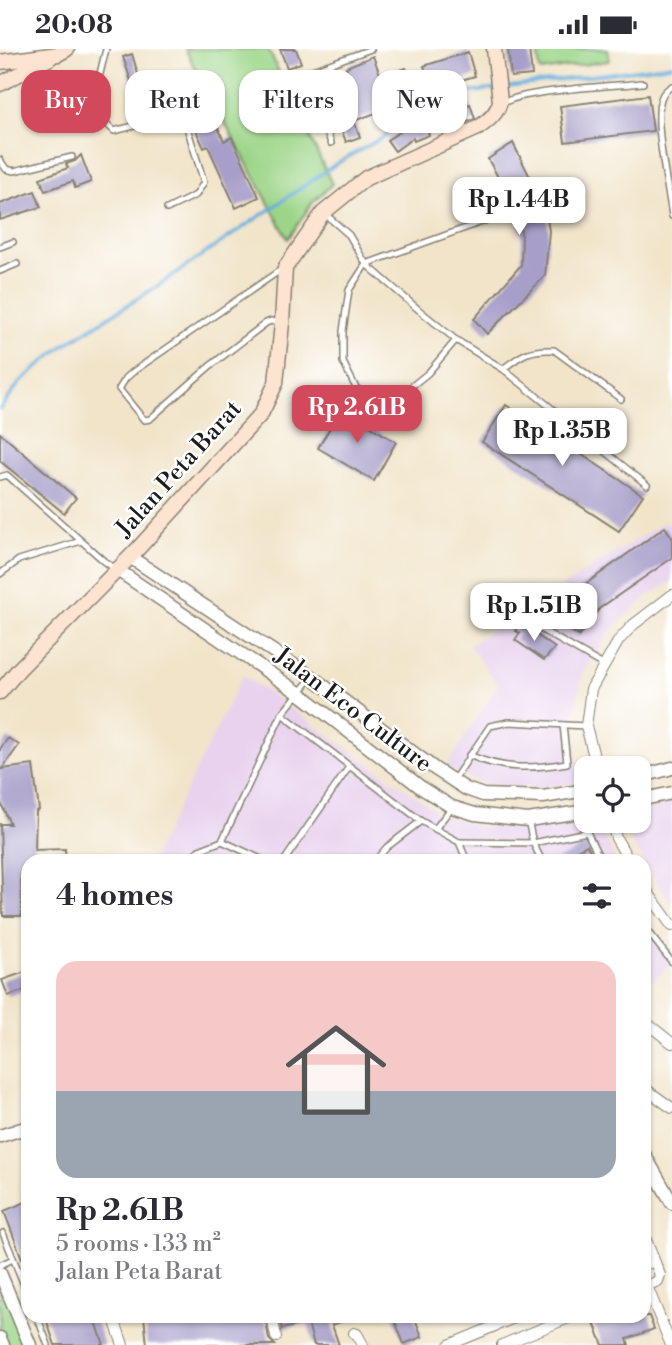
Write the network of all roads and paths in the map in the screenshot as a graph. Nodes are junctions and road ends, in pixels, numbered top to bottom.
1 (106, 49) edge
2 (371, 49) edge
3 (494, 49) edge
4 (63, 51) edge
5 (15, 61) junction
6 (0, 62) edge
7 (0, 68) edge
8 (643, 83) dead end
9 (0, 84) edge
10 (672, 86) edge
11 (500, 104) junction
12 (331, 143) dead end
13 (72, 157) dead end
14 (0, 160) edge
15 (167, 209) dead end
16 (323, 213) junction
17 (672, 216) edge
18 (493, 218) dead end
19 (13, 242) dead end
20 (0, 247) edge
21 (17, 264) dead end
22 (366, 264) junction
23 (285, 268) junction
24 (0, 271) edge
25 (282, 323) junction
26 (456, 340) junction
27 (503, 369) junction
28 (621, 399) dead end
29 (0, 477) edge
30 (647, 485) dead end
31 (81, 541) junction
32 (134, 552) junction
33 (116, 569) junction
34 (0, 574) edge
35 (672, 595) edge
36 (535, 626) dead end
37 (603, 665) junction
38 (312, 677) junction
39 (0, 692) edge
40 (299, 693) junction
41 (282, 714) junction
42 (564, 725) junction
43 (586, 726) junction
44 (469, 755) junction
45 (594, 756) edge
46 (349, 767) junction
47 (672, 768) edge
48 (435, 769) junction
49 (651, 774) edge
50 (453, 781) junction
51 (423, 789) junction
52 (574, 792) edge
53 (672, 793) edge
54 (651, 797) edge
55 (452, 807) junction
56 (574, 813) edge
57 (528, 820) junction
58 (421, 821) junction
59 (435, 829) junction
60 (615, 833) edge
61 (222, 841) junction
62 (459, 842) junction
63 (533, 843) junction
64 (195, 854) edge
65 (250, 854) edge
66 (289, 854) edge
67 (381, 854) edge
68 (464, 854) edge
69 (538, 854) edge
70 (598, 854) edge
71 (625, 854) edge
72 (651, 897) edge
73 (672, 926) edge
74 (651, 936) edge
75 (672, 961) edge
76 (651, 1026) edge
77 (672, 1042) edge
78 (651, 1093) edge
79 (672, 1108) edge
80 (21, 1129) edge
81 (0, 1136) edge
82 (651, 1166) edge
83 (672, 1201) edge
84 (3, 1233) dead end
85 (13, 1259) junction
86 (0, 1265) edge
87 (651, 1266) edge
88 (0, 1273) edge
89 (21, 1278) edge
90 (651, 1284) edge
91 (651, 1298) edge
92 (40, 1323) edge
93 (115, 1323) edge
94 (273, 1323) edge
95 (502, 1323) edge
96 (556, 1323) edge
97 (276, 1337) dead end
98 (0, 1338) edge
99 (3, 1345) edge
100 (30, 1345) edge
101 (48, 1345) edge
102 (123, 1345) edge
103 (354, 1345) edge
104 (363, 1345) edge
105 (449, 1345) edge
106 (502, 1345) edge
107 (671, 1345) edge

1 - 15 lane
2 - 12 lane
3 - 11 main road
4 - 5 main road
4 - 9 main road
5 - 6 main road
5 - 7 main road
8 - 11 lane
10 - 17 lane
11 - 16 main road
13 - 14 lane
16 - 22 lane
16 - 23 main road
18 - 22 lane
19 - 20 lane
21 - 24 lane
22 - 26 lane
22 - 26 lane
23 - 25 main road, Jalan Peta Barat
23 - 25 lane
25 - 32 main road, Jalan Peta Barat
26 - 27 lane
27 - 28 lane
27 - 30 lane
29 - 31 lane
31 - 33 lane
31 - 34 lane
32 - 33 main road, Jalan Peta Barat
32 - 38 street, Jalan Eco Culture
33 - 39 main road, Jalan Peta Barat
33 - 40 street, Jalan Eco Culture
35 - 37 street
36 - 37 lane
37 - 43 street
38 - 40 lane
38 - 48 street, Jalan Eco Culture
40 - 41 lane
40 - 51 street, Jalan Eco Culture
41 - 46 lane
41 - 61 lane
42 - 43 lane
42 - 44 lane
42 - 44 lane
43 - 45 street
44 - 50 lane
46 - 58 lane
46 - 66 lane
47 - 49 street
48 - 50 street, Jalan Eco Culture
48 - 51 street
50 - 52 street, Jalan Eco Culture
51 - 55 street, Jalan Eco Culture
53 - 54 street
55 - 57 street, Jalan Eco Culture
55 - 59 lane
56 - 57 street, Jalan Eco Culture
57 - 63 lane
58 - 59 lane
58 - 67 lane
59 - 62 lane
60 - 71 street
61 - 64 lane
61 - 65 lane
62 - 63 lane
62 - 68 lane
63 - 69 lane
63 - 70 lane
72 - 73 street
74 - 75 lane
76 - 77 street
78 - 79 street
80 - 81 street
82 - 83 street
84 - 85 lane
85 - 86 lane
85 - 89 lane
87 - 90 street
88 - 100 street
91 - 107 street
92 - 101 lane
93 - 102 street
94 - 97 street
95 - 105 street
96 - 106 street
98 - 99 street
103 - 104 street

